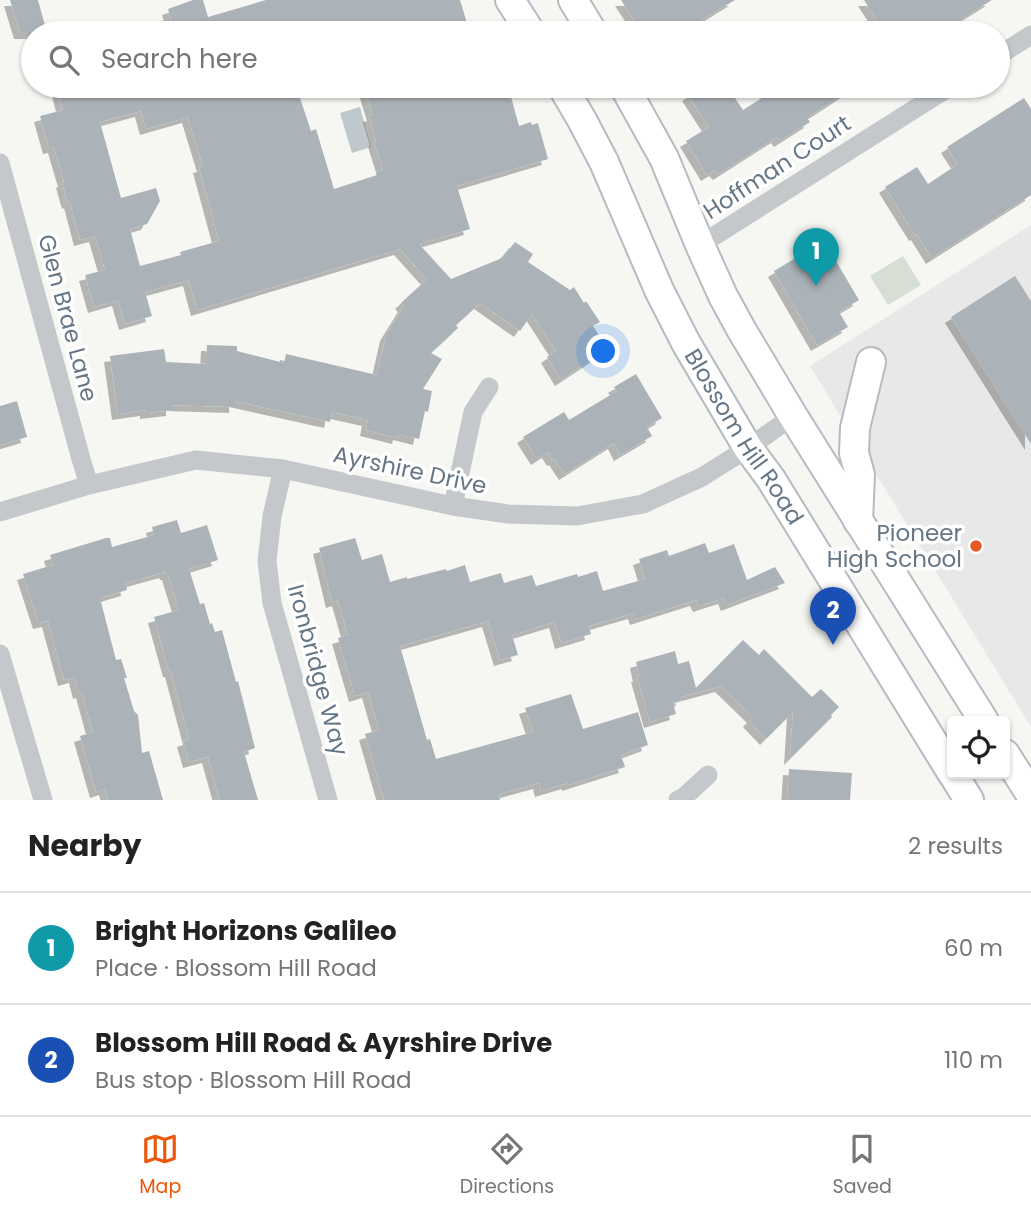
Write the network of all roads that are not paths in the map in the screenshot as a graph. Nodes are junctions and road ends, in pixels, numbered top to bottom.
1 (510, 0) edge
2 (573, 0) edge
3 (523, 21) edge
4 (586, 21) edge
5 (1031, 35) edge
6 (1010, 48) edge
7 (569, 98) edge
8 (631, 98) edge
9 (932, 98) edge
10 (0, 163) edge
11 (7, 217) edge
12 (700, 245) junction
13 (871, 362) dead end
14 (489, 387) dead end
15 (793, 416) junction
16 (748, 449) junction
17 (283, 469) junction
18 (89, 485) junction
19 (453, 506) junction
20 (0, 512) edge
21 (858, 521) junction
22 (0, 654) edge
23 (981, 716) edge
24 (1010, 762) edge
25 (947, 763) edge
26 (708, 775) dead end
27 (957, 779) edge
28 (1031, 795) edge
29 (43, 800) edge
30 (328, 800) edge
31 (678, 800) edge
32 (969, 800) edge

1 - 3 main road
2 - 4 main road
5 - 6 street
7 - 16 main road, Blossom Hill Road
8 - 12 main road
9 - 12 street, Hoffman Court
10 - 11 street, Glen Brae Lane
11 - 18 street, Glen Brae Lane
12 - 15 main road
13 - 21 main road
14 - 19 street
15 - 16 street, Ayrshire Drive
15 - 21 main road
16 - 19 street, Ayrshire Drive
16 - 25 main road, Blossom Hill Road
17 - 18 street, Ayrshire Drive
17 - 19 street, Ayrshire Drive
17 - 30 street, Ironbridge Way
18 - 20 street, Ayrshire Drive
21 - 23 main road
22 - 29 street
24 - 28 main road
26 - 31 street
27 - 32 main road, Blossom Hill Road

